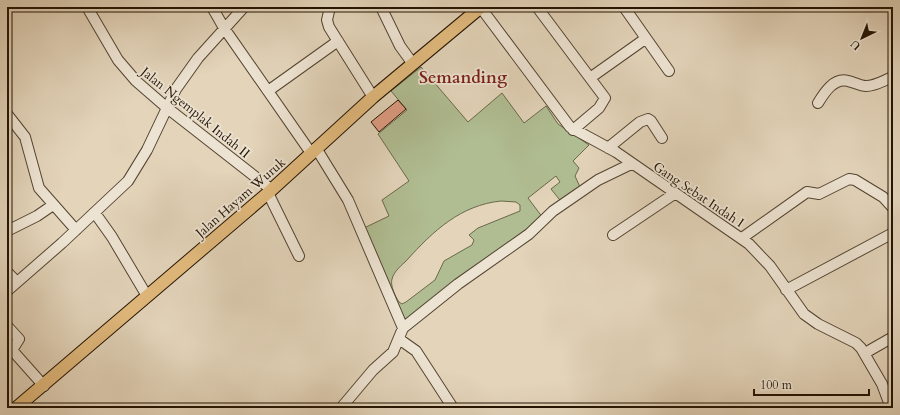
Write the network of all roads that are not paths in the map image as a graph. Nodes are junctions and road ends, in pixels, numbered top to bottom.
1 (88, 7) edge
2 (212, 7) edge
3 (244, 7) edge
4 (330, 7) edge
5 (381, 7) edge
6 (481, 7) edge
7 (537, 7) edge
8 (624, 7) edge
9 (224, 28) junction
10 (645, 39) junction
11 (338, 41) junction
12 (413, 64) junction
13 (669, 71) dead end
14 (893, 77) edge
15 (590, 78) junction
16 (268, 91) junction
17 (373, 97) junction
18 (818, 103) dead end
19 (166, 107) junction
20 (7, 114) edge
21 (573, 130) junction
22 (662, 138) dead end
23 (608, 148) junction
24 (313, 150) junction
25 (631, 164) junction
26 (270, 191) junction
27 (674, 194) junction
28 (53, 205) junction
29 (893, 208) edge
30 (95, 213) junction
31 (76, 230) junction
32 (7, 231) edge
33 (893, 233) edge
34 (612, 234) dead end
35 (742, 238) junction
36 (299, 256) dead end
37 (7, 272) edge
38 (17, 282) junction
39 (786, 290) junction
40 (7, 291) edge
41 (147, 296) junction
42 (7, 326) edge
43 (402, 328) junction
44 (893, 336) edge
45 (398, 338) junction
46 (865, 353) junction
47 (44, 386) junction
48 (16, 408) edge
49 (341, 408) edge
50 (453, 408) edge
51 (891, 408) edge

1 - 19 street, Jalan Ngemplak Indah II
2 - 9 street
3 - 9 street
4 - 11 street
5 - 12 street
6 - 12 main road, Jalan Hayam Wuruk
6 - 21 street, Gang Sebat Indah I
7 - 15 street
8 - 10 street
9 - 16 street
9 - 19 street
10 - 13 street
10 - 15 street
11 - 16 street
11 - 17 street
12 - 17 main road, Jalan Hayam Wuruk
14 - 18 street
15 - 21 street
16 - 24 street
17 - 24 main road, Jalan Hayam Wuruk
19 - 26 street, Jalan Ngemplak Indah II
19 - 30 street
20 - 28 street
21 - 23 street, Gang Sebat Indah I
22 - 23 street
23 - 25 street, Gang Sebat Indah I
24 - 26 main road, Jalan Hayam Wuruk
24 - 43 street
25 - 27 street, Gang Sebat Indah I
25 - 43 street
26 - 36 street
26 - 41 main road, Jalan Hayam Wuruk
27 - 34 street
27 - 35 street, Gang Sebat Indah I
28 - 31 street
28 - 32 street
29 - 35 street
30 - 31 street
30 - 41 street
31 - 38 street
33 - 39 street
35 - 39 street, Gang Sebat Indah I
37 - 38 street
38 - 40 street
39 - 46 street, Gang Sebat Indah I
41 - 47 main road, Jalan Hayam Wuruk
42 - 47 street
43 - 45 street
44 - 46 street
45 - 49 street
45 - 50 street
46 - 51 street, Gang Sebat Indah I
47 - 48 main road, Jalan Hayam Wuruk

